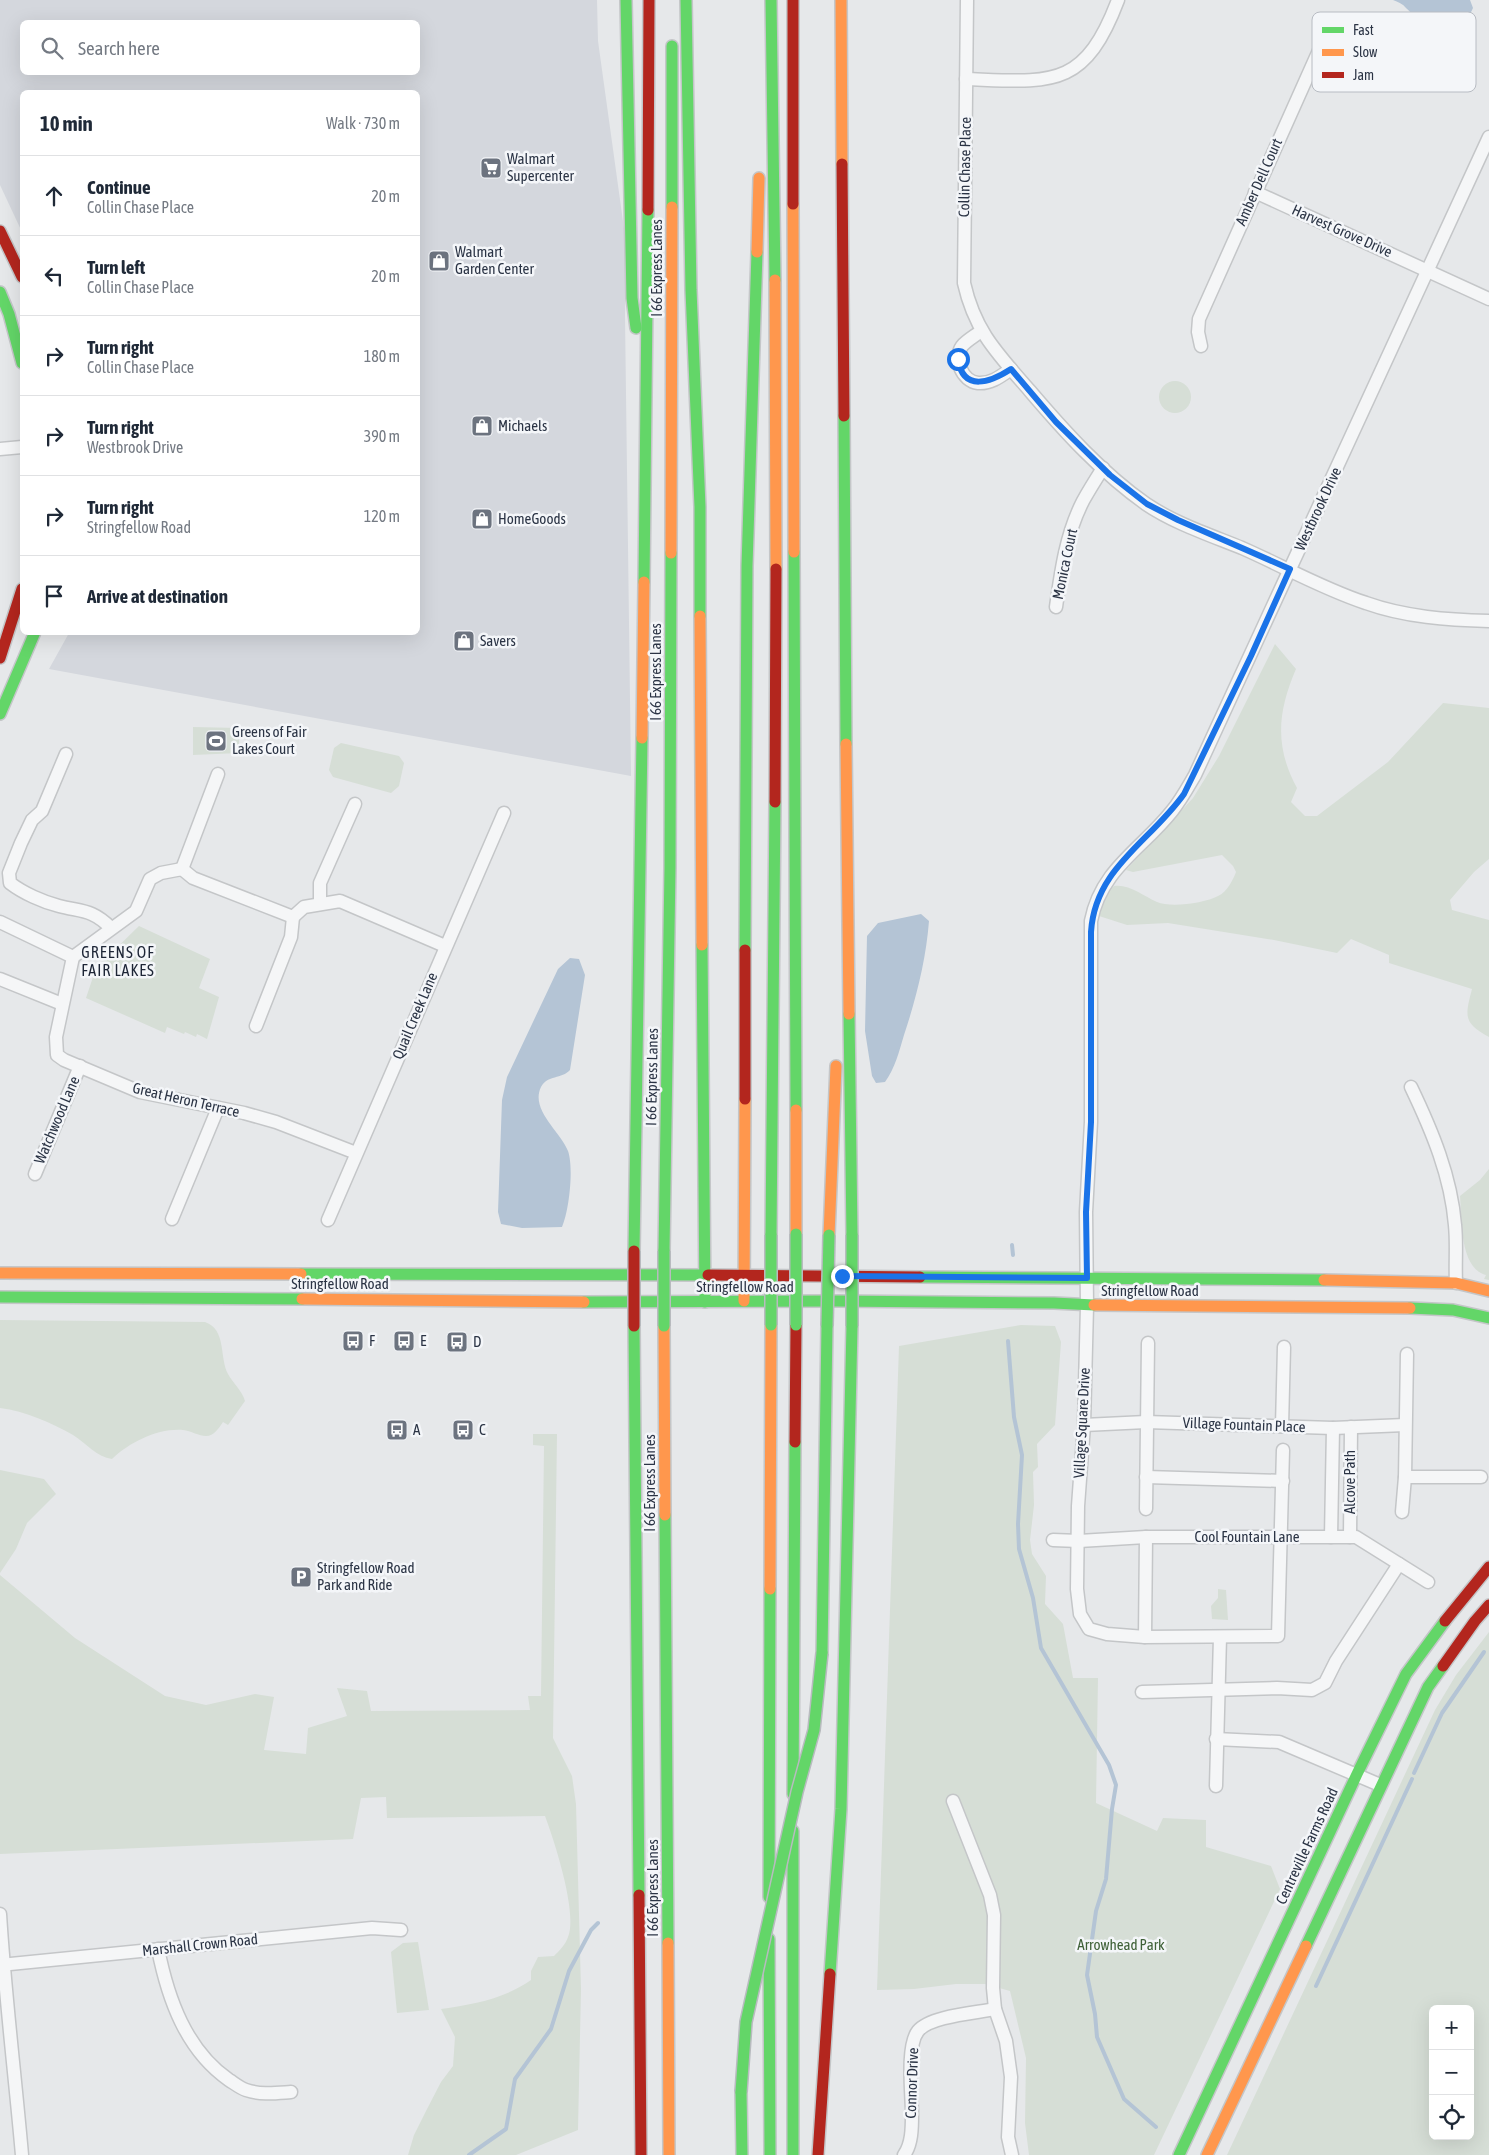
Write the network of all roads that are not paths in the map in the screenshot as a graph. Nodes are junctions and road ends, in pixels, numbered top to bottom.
1 (626, 0) edge
2 (649, 0) edge
3 (686, 0) edge
4 (771, 0) edge
5 (793, 0) edge
6 (841, 0) edge
7 (966, 0) edge
8 (1118, 0) edge
9 (672, 36) dead end
10 (1312, 64) edge
11 (966, 80) junction
12 (772, 98) junction
13 (1489, 137) edge
14 (1255, 192) junction
15 (0, 231) edge
16 (1429, 270) junction
17 (20, 273) edge
18 (0, 292) edge
19 (1489, 299) edge
20 (981, 331) junction
21 (1202, 346) dead end
22 (20, 355) edge
23 (1011, 369) junction
24 (647, 416) junction
25 (20, 447) edge
26 (0, 448) edge
27 (1103, 468) junction
28 (1290, 569) junction
29 (20, 596) edge
30 (1056, 607) dead end
31 (1489, 621) edge
32 (35, 635) edge
33 (0, 658) edge
34 (0, 714) edge
35 (66, 754) dead end
36 (218, 774) dead end
37 (355, 804) dead end
38 (504, 813) dead end
39 (182, 869) junction
40 (847, 883) junction
41 (320, 904) junction
42 (293, 917) junction
43 (0, 922) edge
44 (111, 928) junction
45 (444, 946) junction
46 (73, 957) junction
47 (0, 979) edge
48 (62, 1004) junction
49 (256, 1026) dead end
50 (838, 1038) dead end
51 (837, 1057) dead end
52 (80, 1066) junction
53 (1411, 1087) dead end
54 (218, 1108) junction
55 (356, 1153) junction
56 (35, 1174) dead end
57 (172, 1219) dead end
58 (328, 1220) dead end
59 (0, 1273) edge
60 (705, 1275) junction
61 (744, 1275) junction
62 (1087, 1278) junction
63 (1456, 1283) junction
64 (1489, 1291) edge
65 (0, 1297) edge
66 (705, 1302) junction
67 (744, 1302) junction
68 (1087, 1306) junction
69 (1489, 1318) edge
70 (1148, 1342) dead end
71 (1284, 1347) dead end
72 (1407, 1354) dead end
73 (1146, 1422) junction
74 (1084, 1425) junction
75 (1405, 1425) junction
76 (1282, 1426) junction
77 (1351, 1427) junction
78 (1333, 1428) junction
79 (1283, 1450) dead end
80 (1146, 1477) junction
81 (1405, 1477) junction
82 (1481, 1477) dead end
83 (1283, 1482) junction
84 (1146, 1509) dead end
85 (1402, 1512) dead end
86 (1146, 1537) junction
87 (1281, 1537) junction
88 (1331, 1537) junction
89 (1350, 1537) junction
90 (1054, 1540) dead end
91 (1079, 1541) junction
92 (1399, 1564) junction
93 (1489, 1567) edge
94 (1428, 1582) dead end
95 (1489, 1605) edge
96 (1145, 1637) junction
97 (1220, 1637) junction
98 (1217, 1691) junction
99 (1142, 1692) dead end
100 (1216, 1739) junction
101 (1357, 1774) junction
102 (1216, 1786) dead end
103 (1380, 1786) junction
104 (953, 1801) dead end
105 (0, 1914) edge
106 (401, 1930) dead end
107 (158, 1949) junction
108 (2, 1965) edge
109 (995, 2009) junction
110 (668, 2064) junction
111 (291, 2092) dead end
112 (22, 2155) edge
113 (641, 2155) edge
114 (669, 2155) edge
115 (674, 2155) edge
116 (742, 2155) edge
117 (770, 2155) edge
118 (793, 2155) edge
119 (818, 2155) edge
120 (904, 2155) edge
121 (1012, 2155) edge
122 (1179, 2155) edge
123 (1207, 2155) edge

1 - 24 main road
2 - 24 main road
3 - 60 main road
4 - 12 main road
5 - 118 main road, bridge
6 - 40 main road
7 - 11 street, Collin Chase Place
8 - 11 street
9 - 110 main road, I 66 Express Lanes, bridge
10 - 14 street, Amber Dell Court
11 - 20 street, Collin Chase Place
12 - 61 main road
12 - 117 main road, bridge
13 - 16 street, Westbrook Drive
14 - 16 street, Harvest Grove Drive
14 - 21 street, Amber Dell Court
15 - 17 main road
16 - 19 street, Harvest Grove Drive
16 - 28 street, Westbrook Drive
18 - 22 main road
20 - 23 street, Collin Chase Place
20 - 23 street
23 - 27 street, Collin Chase Place
24 - 113 main road, bridge
25 - 26 street
27 - 28 street, Collin Chase Place
27 - 30 street, Monica Court
28 - 31 street, Collin Chase Place
28 - 62 street, Westbrook Drive
29 - 33 main road
32 - 34 main road
35 - 44 street
36 - 39 street
37 - 41 street
38 - 45 street, Quail Creek Lane
39 - 42 street
39 - 44 street
40 - 50 main road
40 - 119 main road, bridge
41 - 42 street
41 - 45 street
42 - 49 street
43 - 46 street
44 - 46 street
45 - 55 street, Quail Creek Lane
46 - 48 street, Great Heron Terrace
47 - 48 street
48 - 52 street, Great Heron Terrace
51 - 116 main road, bridge
52 - 54 street, Great Heron Terrace
52 - 56 street, Watchwood Lane
53 - 63 street
54 - 55 street, Great Heron Terrace
54 - 57 street
55 - 58 street, Quail Creek Lane
59 - 60 main road, Stringfellow Road
60 - 61 main road, Stringfellow Road
60 - 66 main road
61 - 62 main road, Stringfellow Road
61 - 67 main road
62 - 63 main road, Stringfellow Road
62 - 68 street, Westbrook Drive
63 - 64 main road, Stringfellow Road
65 - 66 main road, Stringfellow Road
66 - 67 main road, Stringfellow Road
67 - 68 main road, Stringfellow Road
68 - 69 main road, Stringfellow Road
68 - 74 street, Village Square Drive
70 - 73 street
71 - 76 street
72 - 75 street
73 - 74 street, Village Fountain Place
73 - 76 street, Village Fountain Place
73 - 80 street
74 - 91 street, Village Square Drive
75 - 77 street, Village Fountain Place
75 - 81 street
76 - 78 street, Village Fountain Place
77 - 78 street, Village Fountain Place
77 - 89 street, Alcove Path
78 - 88 street, Alcove Path
79 - 83 street
80 - 83 street
80 - 84 street
81 - 82 street
81 - 85 street
83 - 87 street
86 - 87 street, Cool Fountain Lane
86 - 91 street, Cool Fountain Lane
86 - 96 street
87 - 88 street, Cool Fountain Lane
87 - 97 street
88 - 89 street, Cool Fountain Lane
89 - 92 street, Cool Fountain Lane
90 - 91 street, Cool Fountain Lane
91 - 96 street, Village Square Drive
92 - 94 street, Cool Fountain Lane
92 - 98 street
93 - 101 main road, Centreville Farms Road
95 - 103 main road
96 - 97 street
97 - 98 street
98 - 99 street
98 - 100 street
100 - 101 street
100 - 102 street
101 - 103 street
101 - 122 main road, Centreville Farms Road
103 - 123 main road
104 - 109 street
105 - 108 street
106 - 107 street, Marshall Crown Road
107 - 108 street, Marshall Crown Road
107 - 111 street
108 - 112 street
109 - 120 street, Connor Drive
109 - 121 street
110 - 114 main road, I 66 Express Lanes
110 - 115 main road

